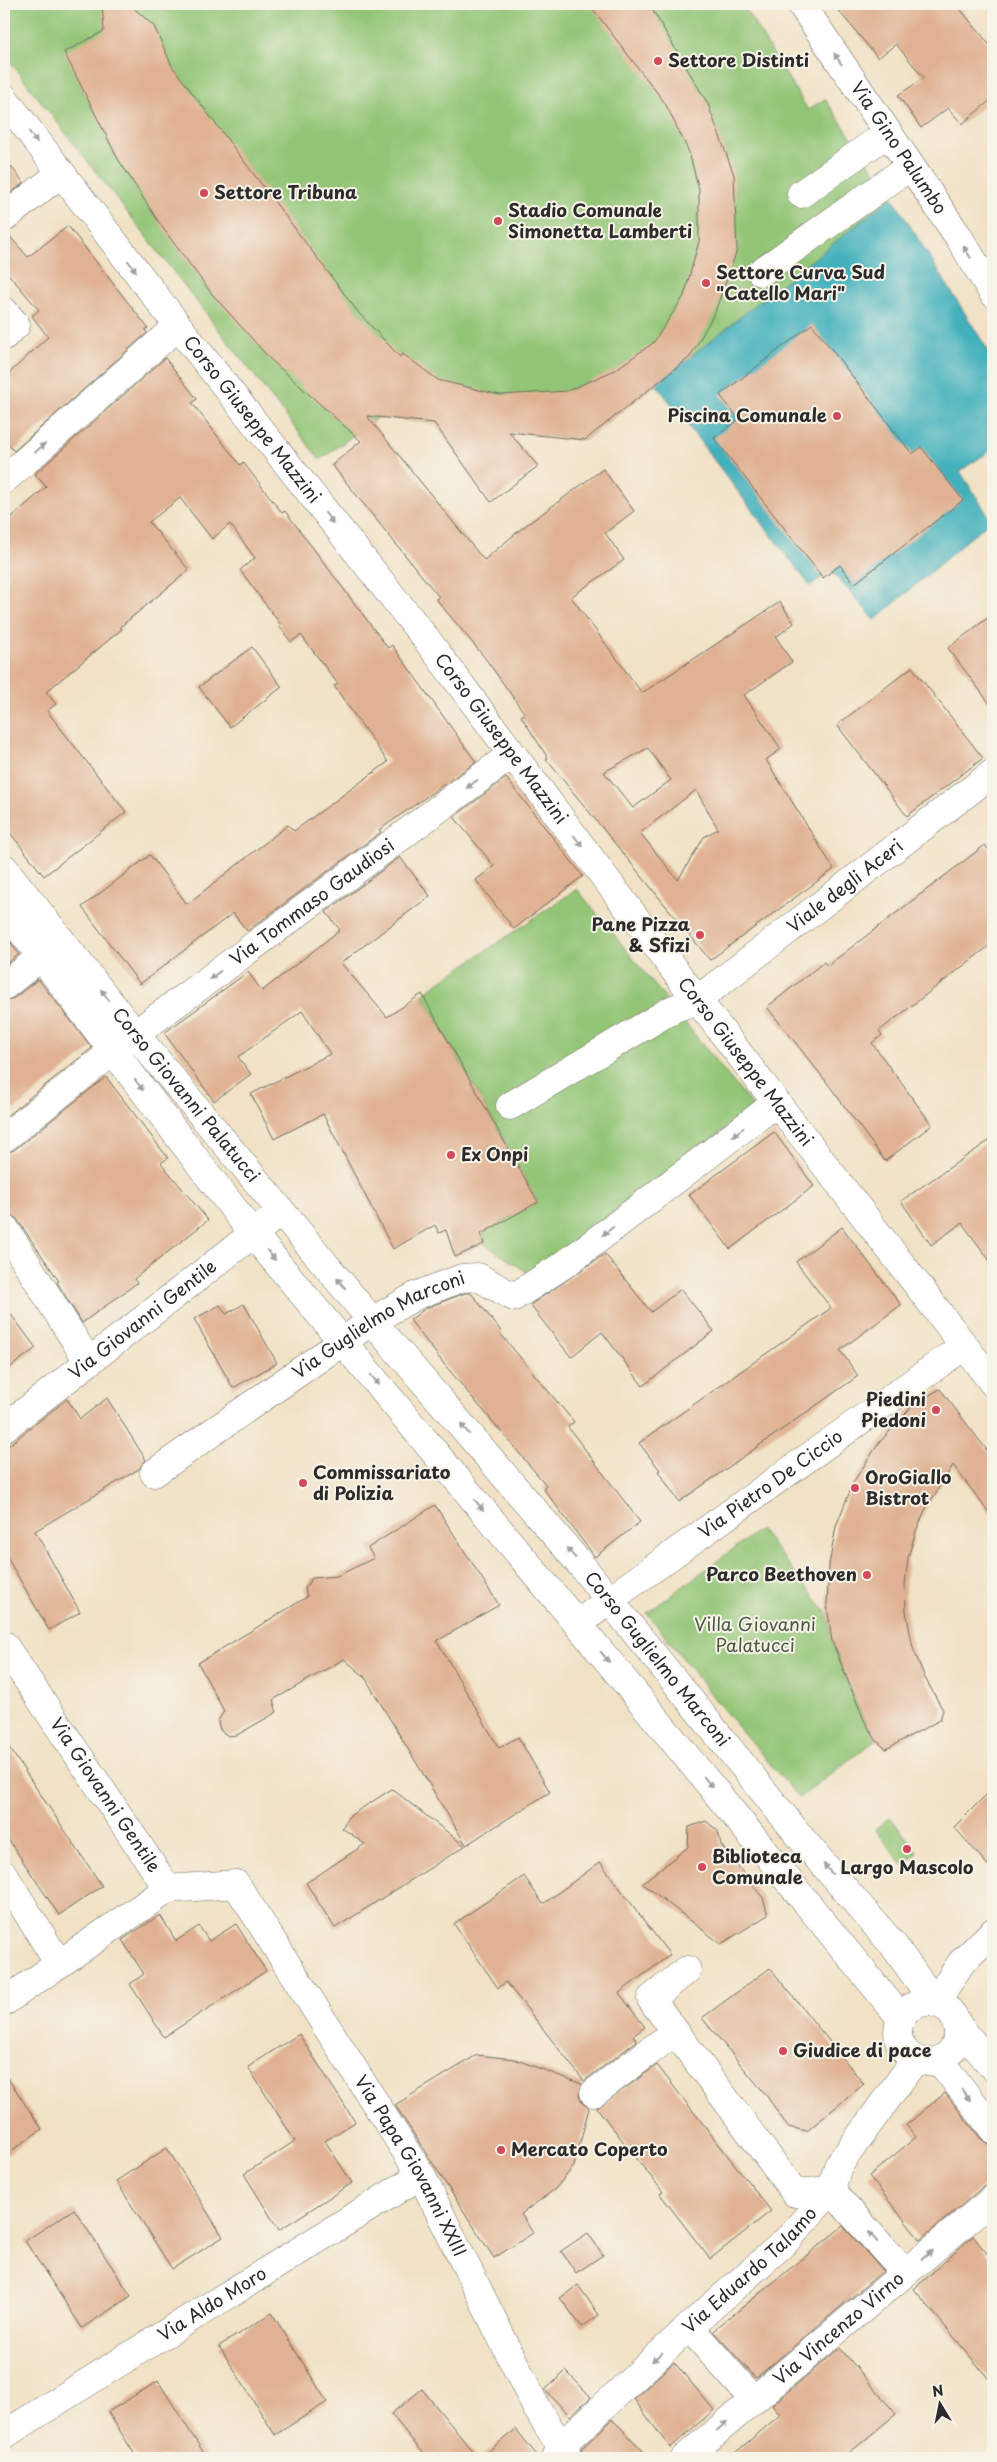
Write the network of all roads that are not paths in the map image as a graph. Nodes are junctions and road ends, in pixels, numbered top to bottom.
1 (801, 4) edge
2 (4, 98) edge
3 (888, 133) junction
4 (910, 167) junction
5 (61, 173) junction
6 (801, 194) dead end
7 (4, 218) edge
8 (761, 272) dead end
9 (993, 294) edge
10 (4, 311) edge
11 (178, 326) junction
12 (4, 336) edge
13 (4, 479) edge
14 (511, 755) junction
15 (993, 773) edge
16 (4, 868) edge
17 (4, 908) edge
18 (41, 957) junction
19 (4, 986) edge
20 (697, 1000) junction
21 (135, 1034) junction
22 (114, 1051) junction
23 (776, 1103) junction
24 (510, 1106) dead end
25 (4, 1138) edge
26 (283, 1212) junction
27 (4, 1227) edge
28 (253, 1234) junction
29 (372, 1321) junction
30 (344, 1342) junction
31 (88, 1361) junction
32 (983, 1363) edge
33 (4, 1428) edge
34 (154, 1473) dead end
35 (609, 1600) junction
36 (578, 1624) junction
37 (4, 1644) edge
38 (4, 1875) edge
39 (236, 1884) joint
40 (168, 1889) junction
41 (848, 1892) junction
42 (820, 1918) junction
43 (993, 1932) edge
44 (961, 1963) junction
45 (60, 1964) junction
46 (687, 1970) dead end
47 (918, 1978) junction
48 (4, 2002) edge
49 (936, 2003) junction
50 (901, 2018) junction
51 (956, 2023) junction
52 (675, 2032) junction
53 (927, 2060) junction
54 (993, 2067) edge
55 (594, 2093) dead end
56 (993, 2129) edge
57 (421, 2175) junction
58 (831, 2190) junction
59 (993, 2199) edge
60 (906, 2273) junction
61 (689, 2326) junction
62 (754, 2399) junction
63 (4, 2435) edge
64 (562, 2455) edge
65 (685, 2458) edge

3 -> 1 street, Via Gino Palumbo
2 -> 5 street, Corso Giuseppe Mazzini
3 - 4 street, Via Gino Palumbo
3 - 6 street
4 - 8 street
9 -> 4 street, Via Gino Palumbo
5 - 7 street
5 -> 11 street, Corso Giuseppe Mazzini
10 - 12 street
13 -> 11 street
11 -> 14 street, Corso Giuseppe Mazzini
14 -> 20 street, Corso Giuseppe Mazzini
14 -> 21 street, Via Tommaso Gaudiosi
15 - 20 street, Viale degli Aceri
21 -> 16 street, Corso Giovanni Palatucci
17 - 18 street, Corso Giovanni Palatucci
18 - 19 street
18 - 22 street, Corso Giovanni Palatucci
20 - 23 street, Corso Giuseppe Mazzini
20 - 24 street, Viale degli Aceri
21 - 22 street, Via Tommaso Gaudiosi
21 - 26 street, Corso Giovanni Palatucci
22 - 25 street, Via Tommaso Gaudiosi
22 -> 28 street, Corso Giovanni Palatucci
23 -> 29 street, Via Guglielmo Marconi
23 - 32 street, Corso Giuseppe Mazzini
26 - 28 street, Via Giovanni Gentile
29 -> 26 street, Corso Giovanni Palatucci
27 - 31 street
28 -> 30 street, Corso Giovanni Palatucci
28 - 31 street, Via Giovanni Gentile
29 - 30 street, Via Guglielmo Marconi
35 -> 29 street, Corso Guglielmo Marconi
30 - 34 street, Via Guglielmo Marconi
30 -> 36 street
31 - 33 street, Via Giovanni Gentile
32 - 35 street, Via Pietro De Ciccio
35 - 36 street, Via Pietro De Ciccio
41 -> 35 street, Corso Guglielmo Marconi
36 -> 42 street
37 - 40 street, Via Giovanni Gentile
38 - 45 street
39 - 40 street, Via Giovanni Gentile
39 - 57 street, Via Papa Giovanni XXIII
40 - 45 street
41 - 42 street
41 - 47 street, Corso Guglielmo Marconi
42 - 50 street
43 - 44 street
44 - 47 street
44 - 49 street
45 - 48 street
46 - 52 street
47 - 49 street, Corso Guglielmo Marconi
49 - 50 street
49 - 51 street
50 - 53 street
51 - 53 street
51 - 54 street
52 - 55 street
52 - 58 street
53 -> 56 street
53 - 58 street, Via Eduardo Talamo
57 - 63 street, Via Aldo Moro
57 - 64 street, Via Papa Giovanni XXIII
60 -> 58 street
58 - 61 street, Via Eduardo Talamo
60 -> 59 street, Via Vincenzo Virno
60 - 62 street, Via Vincenzo Virno
61 - 62 street
61 -> 64 street, Via Eduardo Talamo
65 -> 62 street, Via Vincenzo Virno

